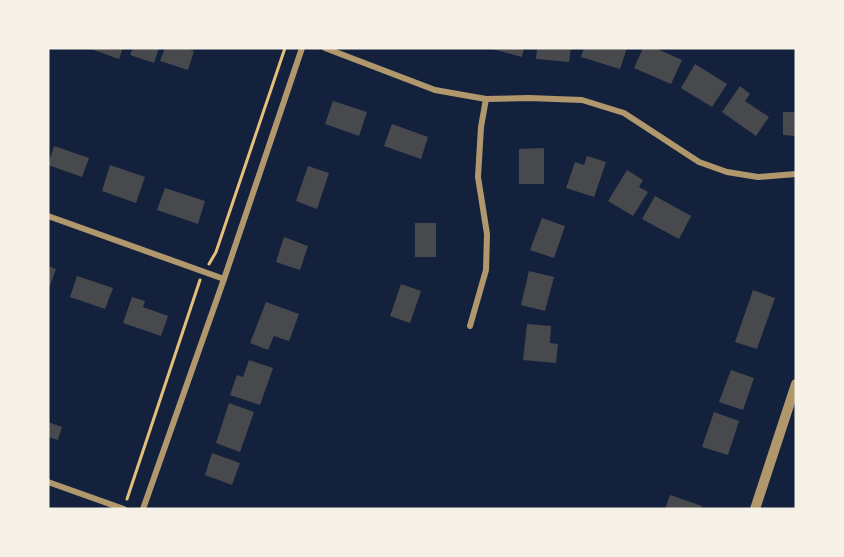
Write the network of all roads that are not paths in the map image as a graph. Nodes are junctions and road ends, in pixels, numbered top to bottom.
1 (302, 48) edge
2 (325, 48) edge
3 (486, 99) junction
4 (796, 174) edge
5 (48, 216) edge
6 (224, 279) junction
7 (470, 326) dead end
8 (796, 384) edge
9 (48, 482) edge
10 (124, 509) edge
11 (142, 509) edge
12 (755, 509) edge

1 - 6 street
2 - 3 street
3 - 4 street
3 - 7 street
5 - 6 street
6 - 11 street
8 - 12 street
9 - 10 street

